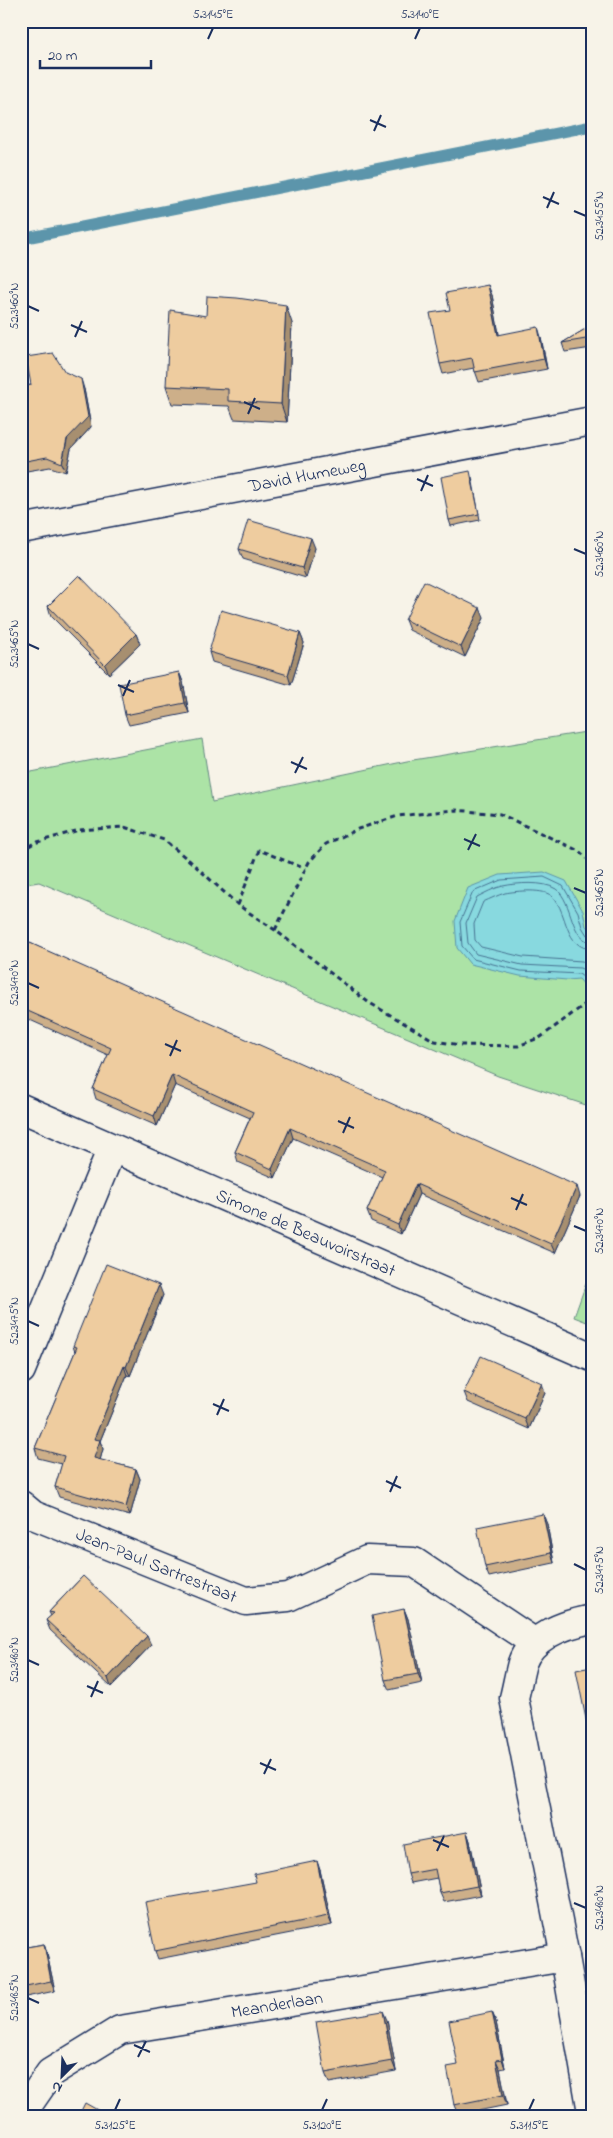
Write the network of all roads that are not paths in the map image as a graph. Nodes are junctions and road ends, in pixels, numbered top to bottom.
1 (592, 421) edge
2 (21, 529) edge
3 (21, 1108) edge
4 (112, 1148) junction
5 (592, 1357) edge
6 (21, 1370) edge
7 (21, 1505) edge
8 (592, 1619) edge
9 (535, 1643) junction
10 (565, 1957) junction
11 (592, 2112) edge
12 (21, 2115) edge

1 - 2 street, David Humeweg
3 - 4 street, Simone de Beauvoirstraat
4 - 5 street, Simone de Beauvoirstraat
4 - 6 street
7 - 9 street, Jean-Paul Sartrestraat
8 - 9 street
9 - 10 street
10 - 11 street
10 - 12 street, Meanderlaan

